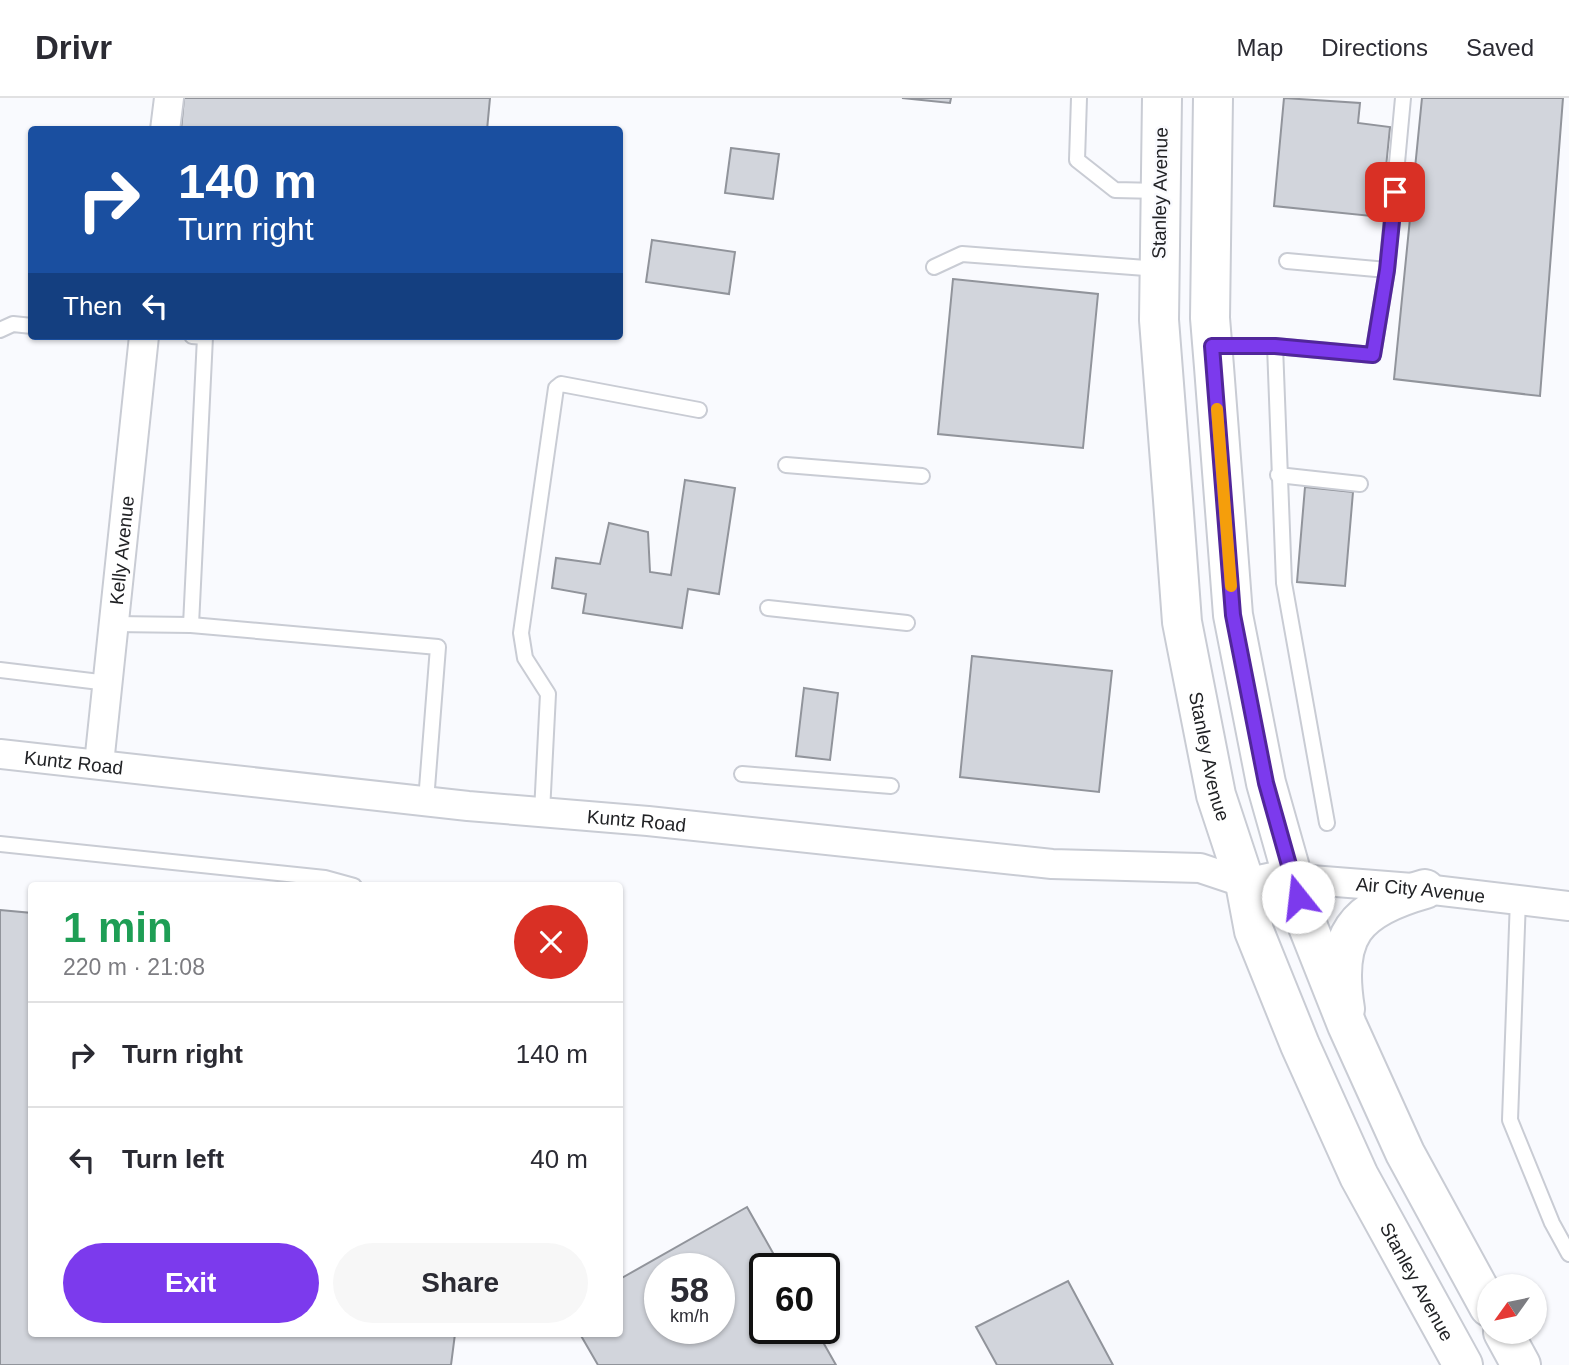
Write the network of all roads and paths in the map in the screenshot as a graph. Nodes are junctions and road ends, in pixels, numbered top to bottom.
1 (169, 98) edge
2 (1079, 98) edge
3 (1162, 98) edge
4 (1213, 98) edge
5 (1404, 98) edge
6 (166, 126) edge
7 (1160, 191) junction
8 (1287, 261) dead end
9 (934, 267) dead end
10 (1159, 270) junction
11 (1387, 270) junction
12 (28, 326) edge
13 (0, 330) edge
14 (144, 340) edge
15 (205, 340) edge
16 (1212, 346) junction
17 (1275, 346) junction
18 (699, 410) dead end
19 (786, 465) dead end
20 (1278, 475) junction
21 (922, 476) dead end
22 (1360, 484) dead end
23 (768, 608) dead end
24 (907, 623) dead end
25 (114, 624) junction
26 (191, 625) junction
27 (0, 670) edge
28 (107, 683) junction
29 (0, 754) edge
30 (99, 764) junction
31 (742, 774) dead end
32 (891, 786) dead end
33 (426, 801) junction
34 (542, 812) junction
35 (1327, 823) dead end
36 (0, 844) edge
37 (1270, 880) junction
38 (340, 882) edge
39 (1425, 889) junction
40 (1518, 899) junction
41 (1569, 906) edge
42 (1347, 1025) junction
43 (1569, 1254) edge
44 (1477, 1285) edge
45 (1510, 1344) edge
46 (1463, 1365) edge
47 (1521, 1365) edge

1 - 6 street
2 - 7 lane
3 - 7 main road, Stanley Avenue
4 - 16 main road, Stanley Avenue
5 - 11 lane
7 - 10 main road, Stanley Avenue
8 - 11 lane
9 - 10 lane
10 - 37 main road, Stanley Avenue
11 - 17 lane
12 - 13 lane
14 - 25 street, Kelly Avenue
15 - 26 lane
16 - 17 lane
16 - 37 main road, Stanley Avenue
17 - 20 lane
18 - 34 lane
19 - 21 lane
20 - 22 lane
20 - 35 lane
23 - 24 lane
25 - 26 lane
25 - 28 street, Kelly Avenue
26 - 33 lane
27 - 28 lane
28 - 30 street, Kelly Avenue
29 - 30 street, Kuntz Road
30 - 33 street, Kuntz Road
31 - 32 lane
33 - 34 street, Kuntz Road
34 - 37 street, Kuntz Road
36 - 38 lane
37 - 39 street, Air City Avenue
37 - 42 main road, Stanley Avenue
37 - 46 main road, Stanley Avenue
39 - 40 street, Air City Avenue
39 - 42 main road
40 - 41 street, Air City Avenue
40 - 43 lane
42 - 44 main road, Stanley Avenue
45 - 47 main road

